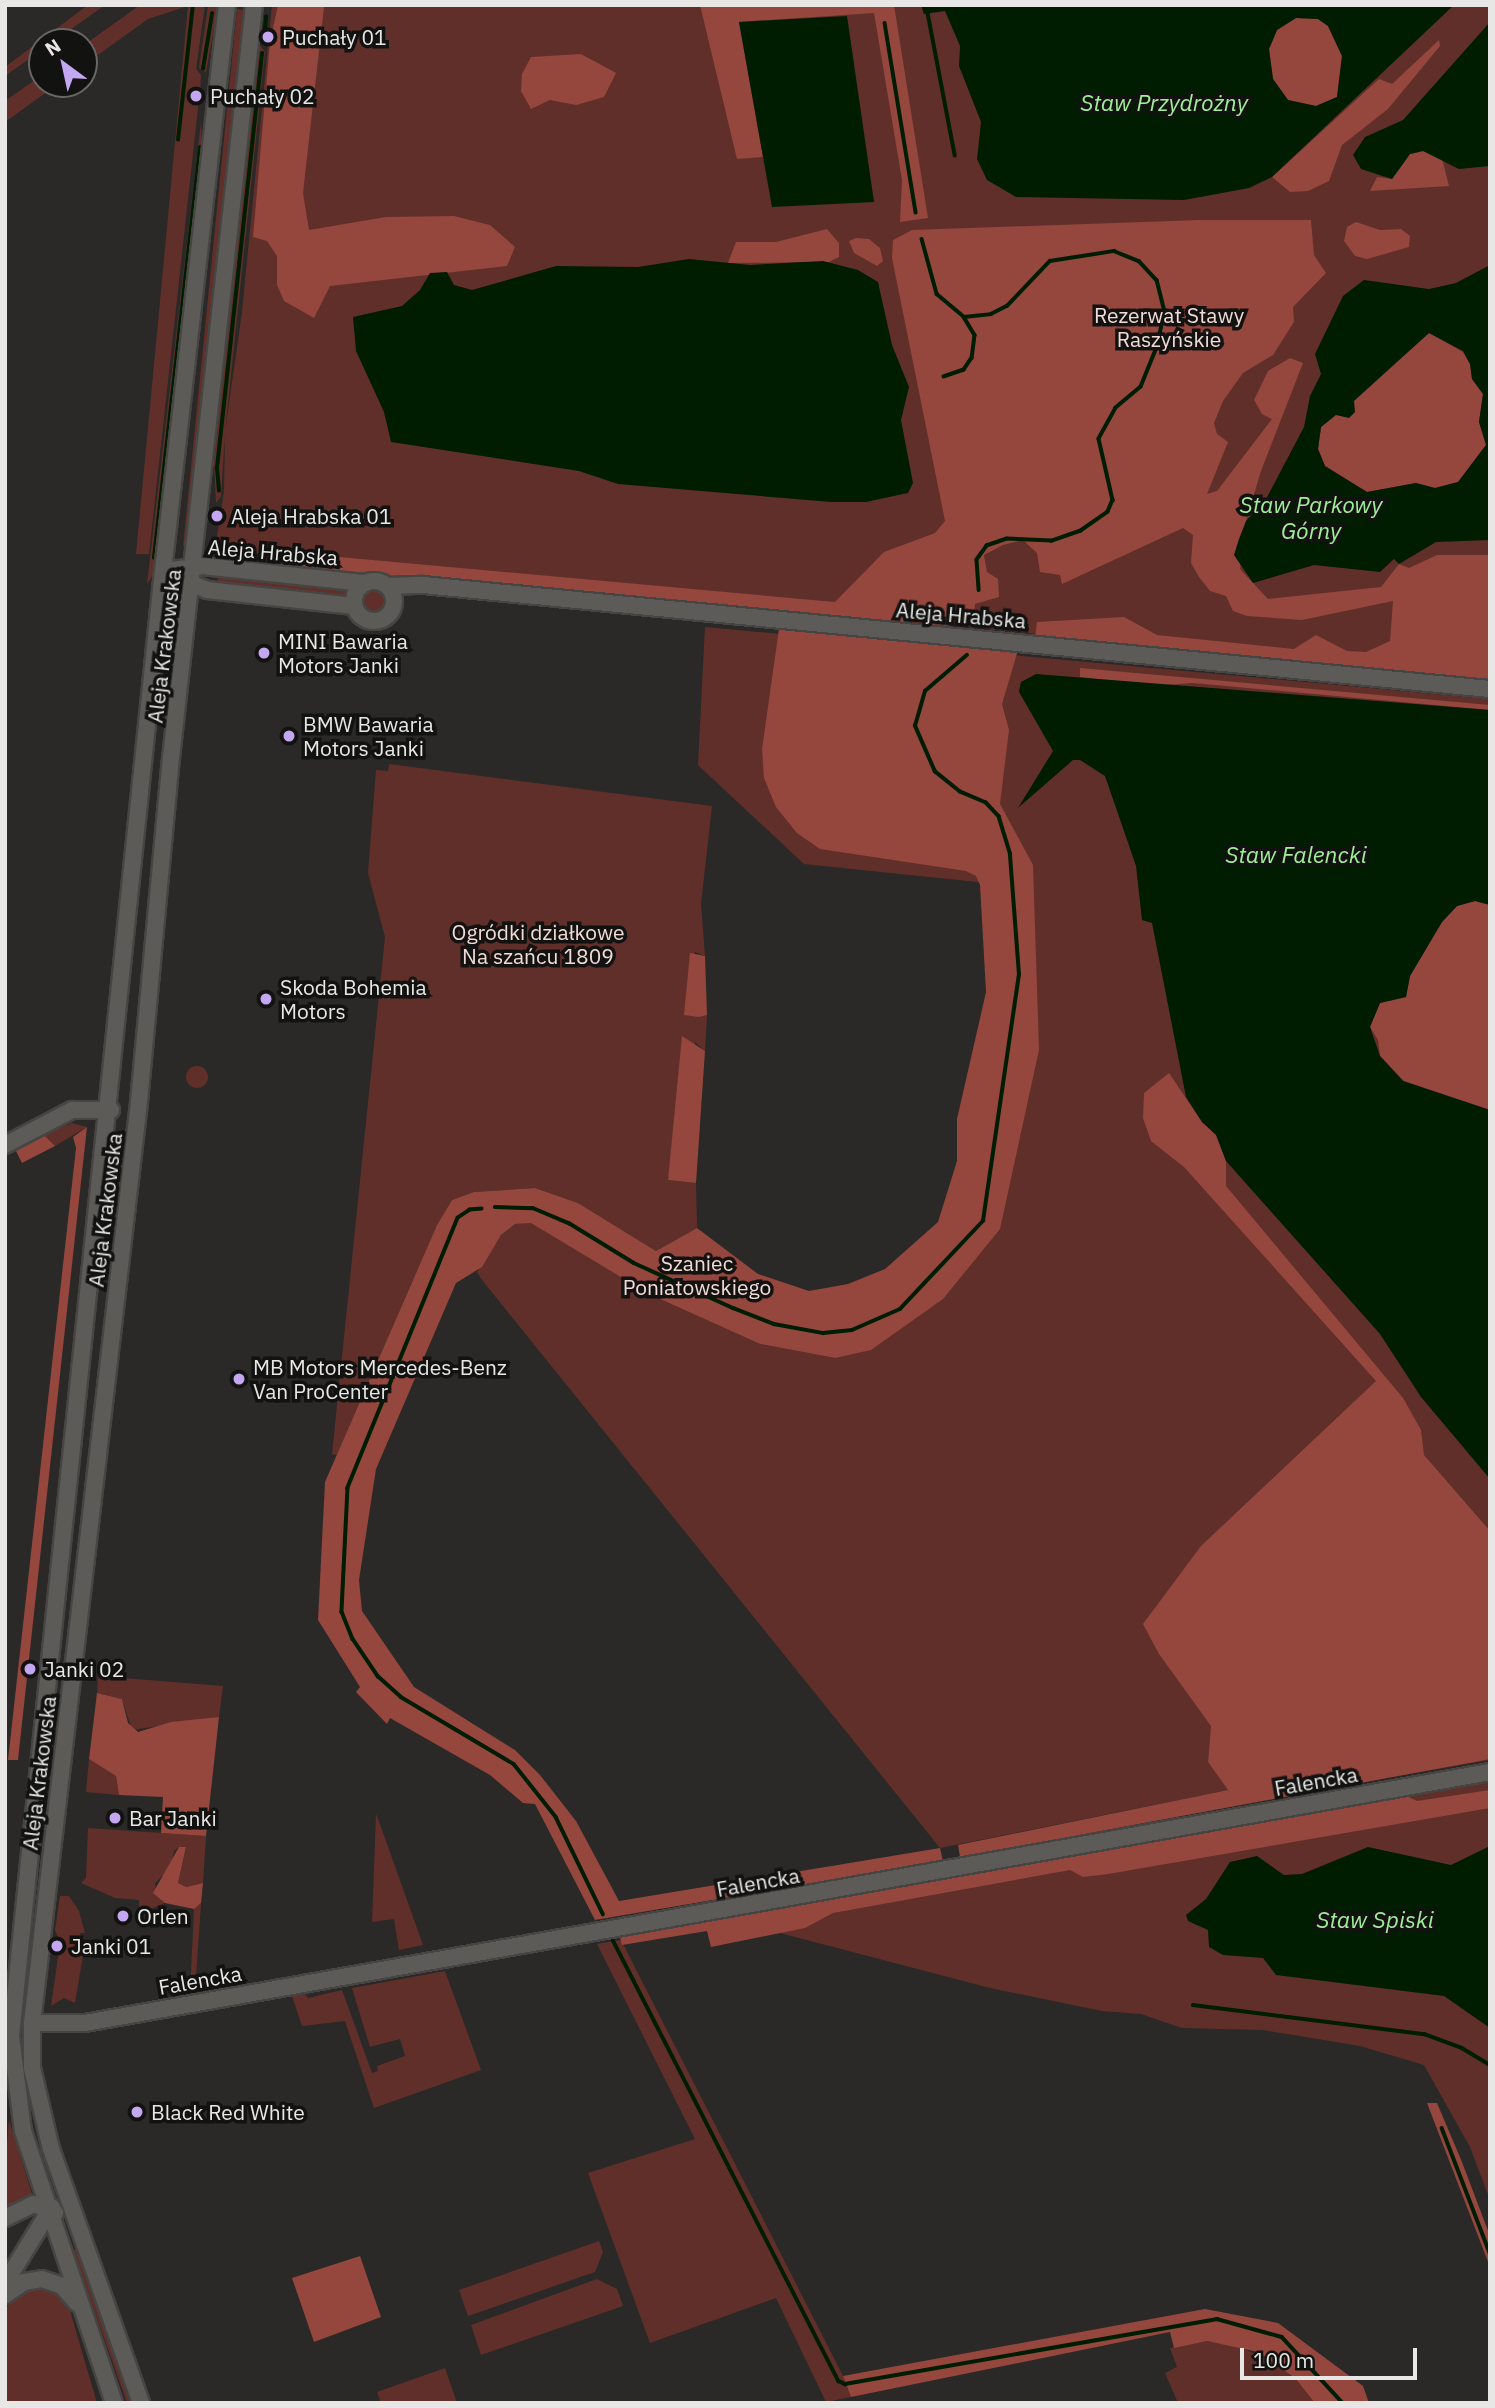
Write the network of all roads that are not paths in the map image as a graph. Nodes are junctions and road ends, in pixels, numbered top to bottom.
1 (227, 5) edge
2 (254, 5) edge
3 (195, 566) junction
4 (163, 571) junction
5 (364, 583) junction
6 (192, 584) junction
7 (387, 586) junction
8 (427, 588) junction
9 (162, 597) junction
10 (394, 605) junction
11 (354, 606) junction
12 (188, 619) junction
13 (1490, 689) edge
14 (111, 1110) junction
15 (5, 1145) edge
16 (1490, 1772) edge
17 (32, 2023) junction
18 (11, 2036) junction
19 (5, 2086) edge
20 (61, 2178) junction
21 (50, 2211) junction
22 (5, 2218) edge
23 (77, 2223) junction
24 (5, 2283) edge
25 (5, 2295) edge
26 (83, 2310) junction
27 (114, 2403) edge
28 (141, 2403) edge

1 - 4 main road, Aleja Krakowska
2 - 3 main road, Aleja Krakowska
3 - 4 main road, Aleja Hrabska
3 - 5 main road, Aleja Hrabska
3 - 6 main road, Aleja Krakowska
4 - 6 main road, Aleja Hrabska
4 - 9 main road, Aleja Krakowska
5 - 7 main road
5 - 11 main road
6 - 11 main road, Aleja Hrabska
6 - 12 main road, Aleja Krakowska
7 - 8 main road, Aleja Hrabska
7 - 10 main road
8 - 10 main road
8 - 13 main road, Aleja Hrabska
9 - 12 main road
9 - 14 main road, Aleja Krakowska
10 - 11 main road
12 - 17 main road, Aleja Krakowska
14 - 15 main road
14 - 18 main road, Aleja Krakowska
16 - 17 main road, Falencka
17 - 20 main road, Aleja Krakowska
18 - 19 main road
18 - 21 main road, Aleja Krakowska
20 - 21 main road
20 - 23 main road, Aleja Krakowska
21 - 22 main road
21 - 23 main road
21 - 24 main road
21 - 26 main road, Aleja Krakowska
23 - 28 main road, Aleja Krakowska
25 - 26 main road
26 - 27 main road, Aleja Krakowska

